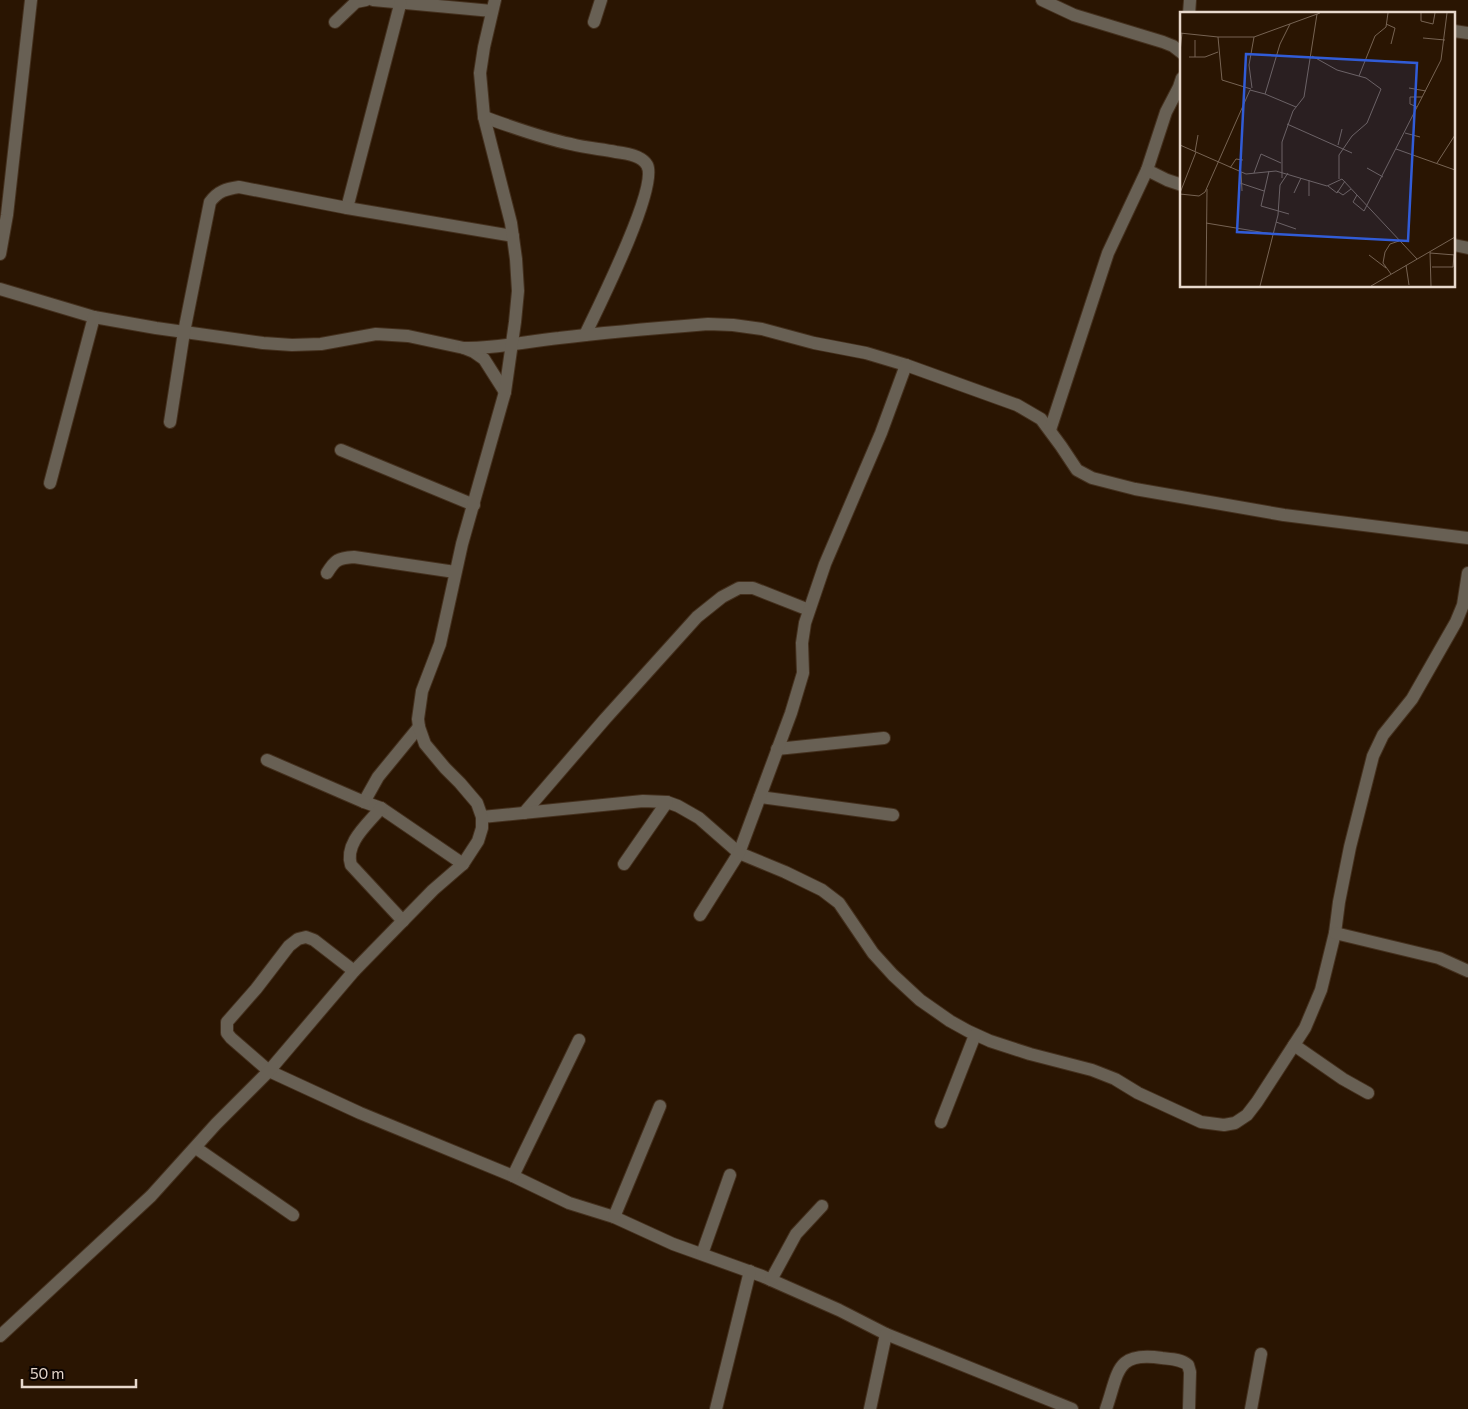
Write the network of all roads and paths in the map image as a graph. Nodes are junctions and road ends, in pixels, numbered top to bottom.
1 (31, 0) edge
2 (366, 0) edge
3 (373, 0) edge
4 (601, 0) edge
5 (1042, 0) edge
6 (401, 2) junction
7 (493, 5) edge
8 (335, 22) dead end
9 (594, 22) dead end
10 (1180, 51) edge
11 (1180, 84) edge
12 (484, 117) junction
13 (1147, 170) junction
14 (1180, 184) edge
15 (347, 208) junction
16 (513, 236) junction
17 (0, 254) edge
18 (0, 289) edge
19 (94, 317) junction
20 (184, 332) junction
21 (585, 335) junction
22 (511, 346) junction
23 (464, 348) junction
24 (906, 365) junction
25 (504, 392) junction
26 (170, 422) dead end
27 (1050, 430) junction
28 (341, 450) dead end
29 (50, 483) dead end
30 (474, 505) junction
31 (1468, 538) edge
32 (455, 572) junction
33 (327, 573) dead end
34 (1468, 573) edge
35 (809, 610) junction
36 (419, 727) junction
37 (884, 738) dead end
38 (777, 749) junction
39 (267, 760) dead end
40 (760, 797) junction
41 (364, 802) junction
42 (667, 802) junction
43 (381, 808) junction
44 (524, 813) junction
45 (893, 815) dead end
46 (482, 818) junction
47 (739, 853) junction
48 (463, 864) junction
49 (624, 864) dead end
50 (700, 915) dead end
51 (403, 922) junction
52 (1335, 933) junction
53 (354, 971) junction
54 (1468, 971) edge
55 (975, 1035) junction
56 (579, 1040) dead end
57 (1294, 1045) junction
58 (269, 1071) junction
59 (1368, 1093) dead end
60 (660, 1106) dead end
61 (941, 1122) dead end
62 (196, 1148) junction
63 (730, 1175) dead end
64 (513, 1176) junction
65 (822, 1206) dead end
66 (293, 1215) dead end
67 (614, 1217) junction
68 (702, 1254) junction
69 (750, 1271) junction
70 (771, 1280) junction
71 (886, 1334) junction
72 (0, 1336) edge
73 (1261, 1354) dead end
74 (716, 1409) edge
75 (870, 1409) edge
76 (1072, 1409) edge
77 (1106, 1409) edge
78 (1189, 1409) edge
79 (1251, 1409) edge

1 - 17 street
2 - 8 street
3 - 6 street
4 - 9 street
5 - 10 street
6 - 7 street
6 - 15 street
7 - 12 street
11 - 13 street
12 - 16 street
12 - 21 street
13 - 14 street
13 - 27 street
15 - 16 street
15 - 20 street
16 - 22 street
18 - 19 street
19 - 20 street
19 - 29 street
20 - 23 street
20 - 26 street
21 - 22 street
21 - 24 street
22 - 23 street
22 - 25 street
23 - 25 street
24 - 27 street
24 - 35 street
25 - 30 street
27 - 31 street
28 - 30 street
30 - 32 street
32 - 33 street
32 - 36 street
34 - 52 street
35 - 38 street
35 - 44 street
36 - 41 street
36 - 46 street
37 - 38 street
38 - 40 street
39 - 41 street
40 - 45 street
40 - 47 street
41 - 43 street
42 - 44 street
42 - 47 street
42 - 49 street
43 - 48 street
43 - 51 street
44 - 46 street
46 - 48 street
47 - 50 street
47 - 55 street
48 - 51 street
51 - 53 street
52 - 54 street
52 - 57 street
53 - 58 street
53 - 58 street
55 - 57 street
55 - 61 street
56 - 64 street
57 - 59 street
58 - 62 street
58 - 64 street
60 - 67 street
62 - 66 street
62 - 72 street
63 - 68 street
64 - 67 street
65 - 70 street
67 - 68 street
68 - 69 street
69 - 70 street
69 - 74 street
70 - 71 street
71 - 75 street
71 - 76 street
73 - 79 street
77 - 78 street

